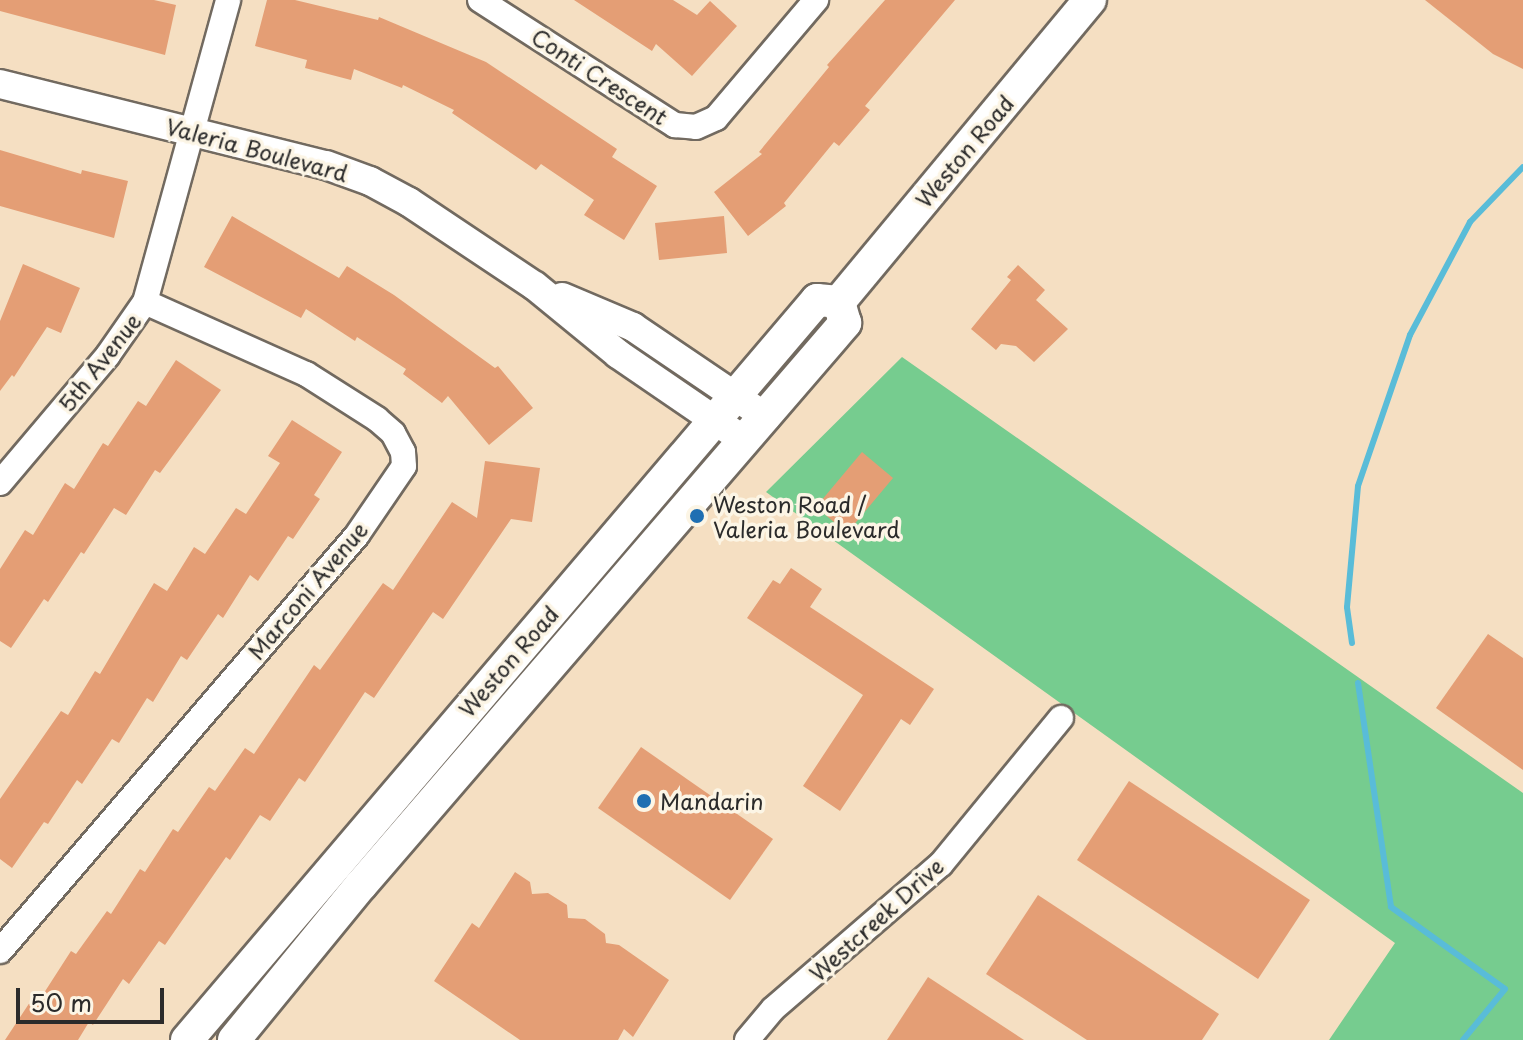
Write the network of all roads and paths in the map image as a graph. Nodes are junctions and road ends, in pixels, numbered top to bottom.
1 (228, 0) edge
2 (480, 0) edge
3 (816, 0) edge
4 (1090, 0) edge
5 (0, 84) edge
6 (193, 131) junction
7 (145, 302) junction
8 (839, 302) junction
9 (726, 409) junction
10 (766, 417) junction
11 (745, 441) junction
12 (0, 483) edge
13 (1061, 718) dead end
14 (0, 951) edge
15 (187, 1040) edge
16 (234, 1040) edge
17 (747, 1040) edge

1 - 6 street, 5th Avenue
2 - 3 street, Conti Crescent
4 - 8 main road, Weston Road
5 - 6 street, Valeria Boulevard
6 - 7 street, 5th Avenue
6 - 9 street, Valeria Boulevard
7 - 12 street, 5th Avenue
7 - 14 street, Marconi Avenue
8 - 9 main road, Weston Road
8 - 10 main road, Weston Road
9 - 10 street, Valeria Boulevard
9 - 11 street, Valeria Boulevard
9 - 15 main road, Weston Road
10 - 11 main road, Weston Road
11 - 16 main road, Weston Road
13 - 17 street, Westcreek Drive

